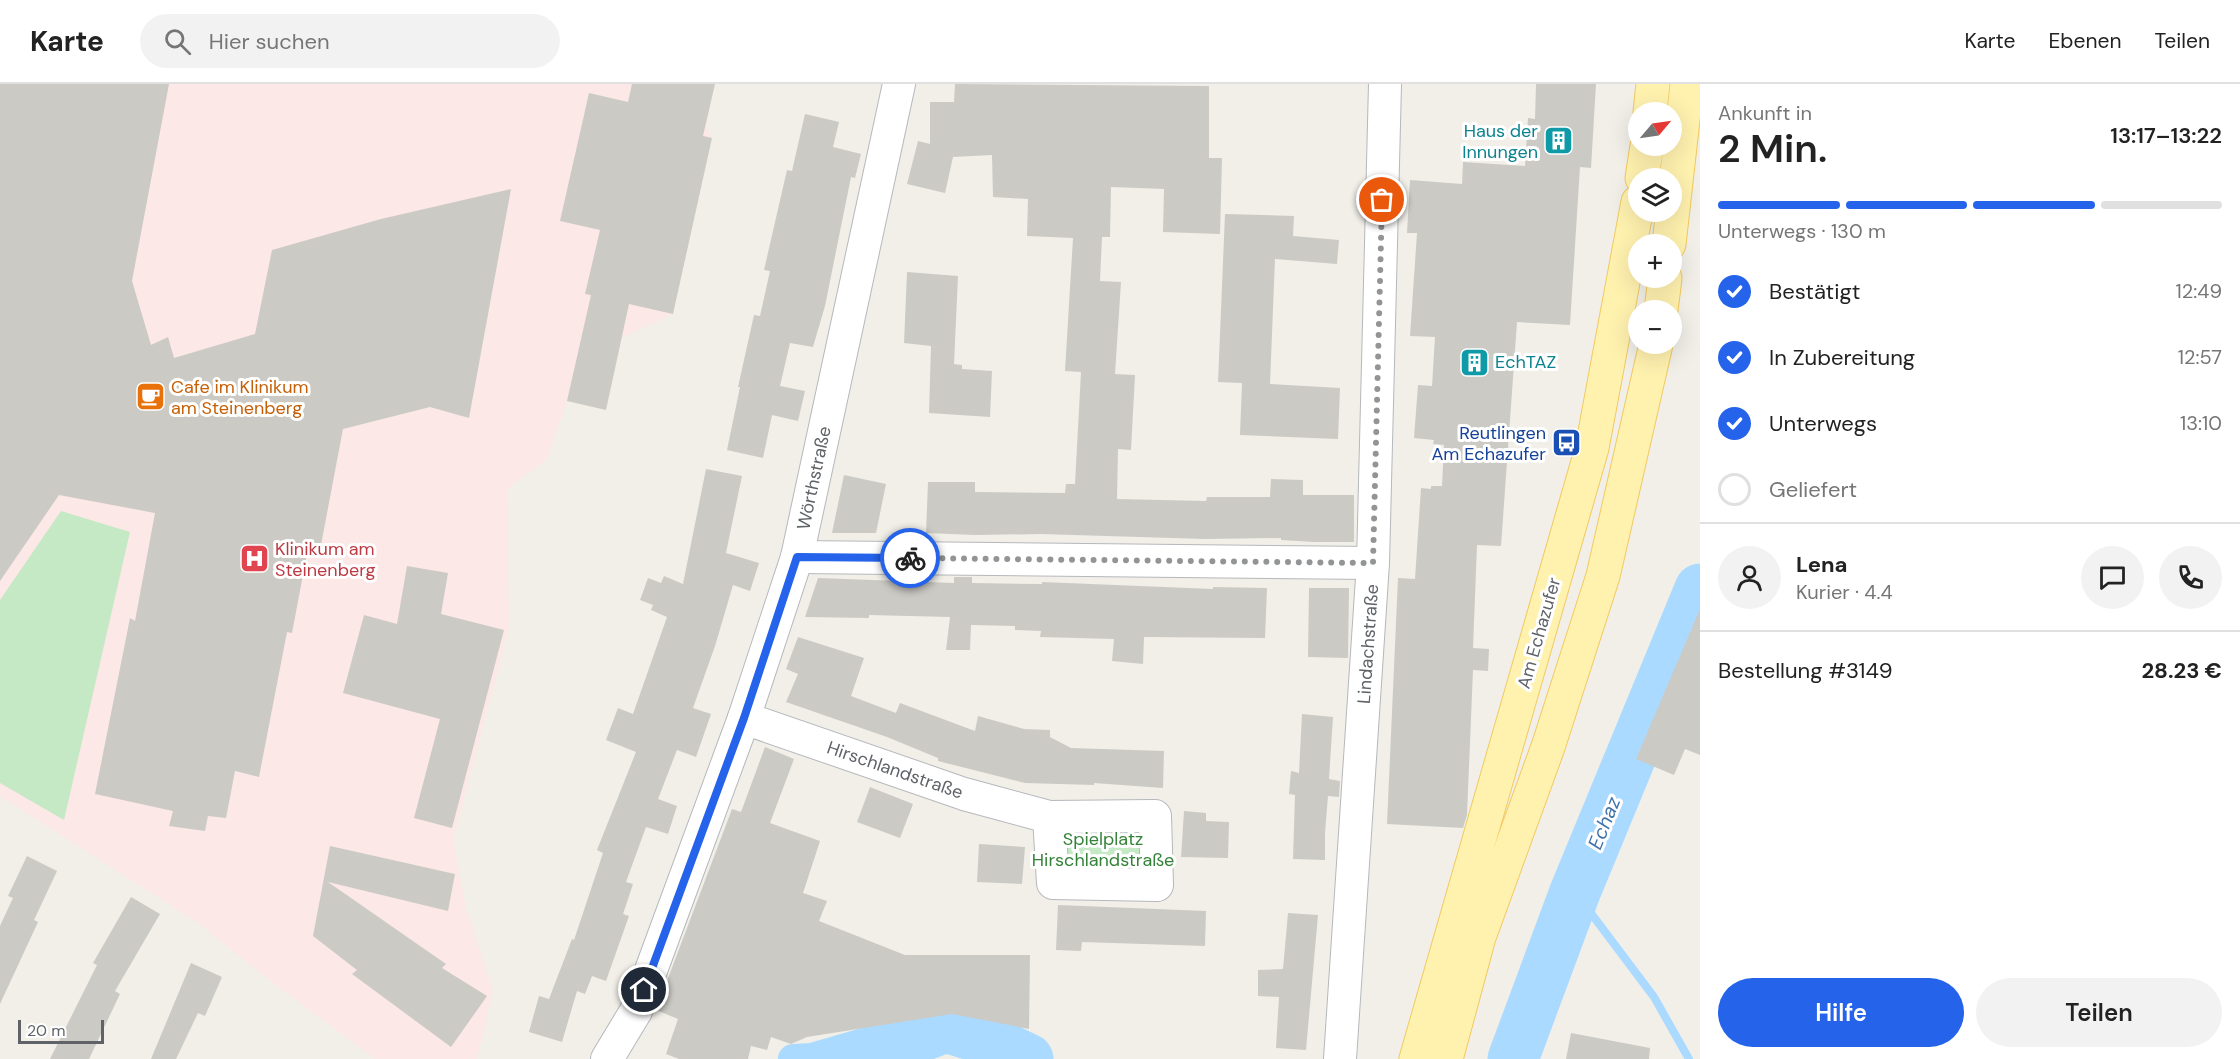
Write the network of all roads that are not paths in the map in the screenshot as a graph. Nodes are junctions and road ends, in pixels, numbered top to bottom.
1 (899, 84) edge
2 (1385, 84) edge
3 (1653, 84) edge
4 (1687, 84) edge
5 (1651, 102) edge
6 (1635, 222) edge
7 (1670, 234) edge
8 (1654, 354) edge
9 (797, 557) junction
10 (1373, 563) junction
11 (744, 718) junction
12 (1049, 817) dead end
13 (607, 1059) edge
14 (1340, 1059) edge
15 (1416, 1059) edge
16 (1446, 1059) edge

1 - 9 street, Wörthstraße
2 - 10 street, Lindachstraße
3 - 5 main road
4 - 7 main road
6 - 15 main road, Am Echazufer
8 - 16 main road
9 - 10 street
9 - 11 street, Wörthstraße
10 - 14 street, Lindachstraße
11 - 12 street, Hirschlandstraße
11 - 13 street, Wörthstraße

